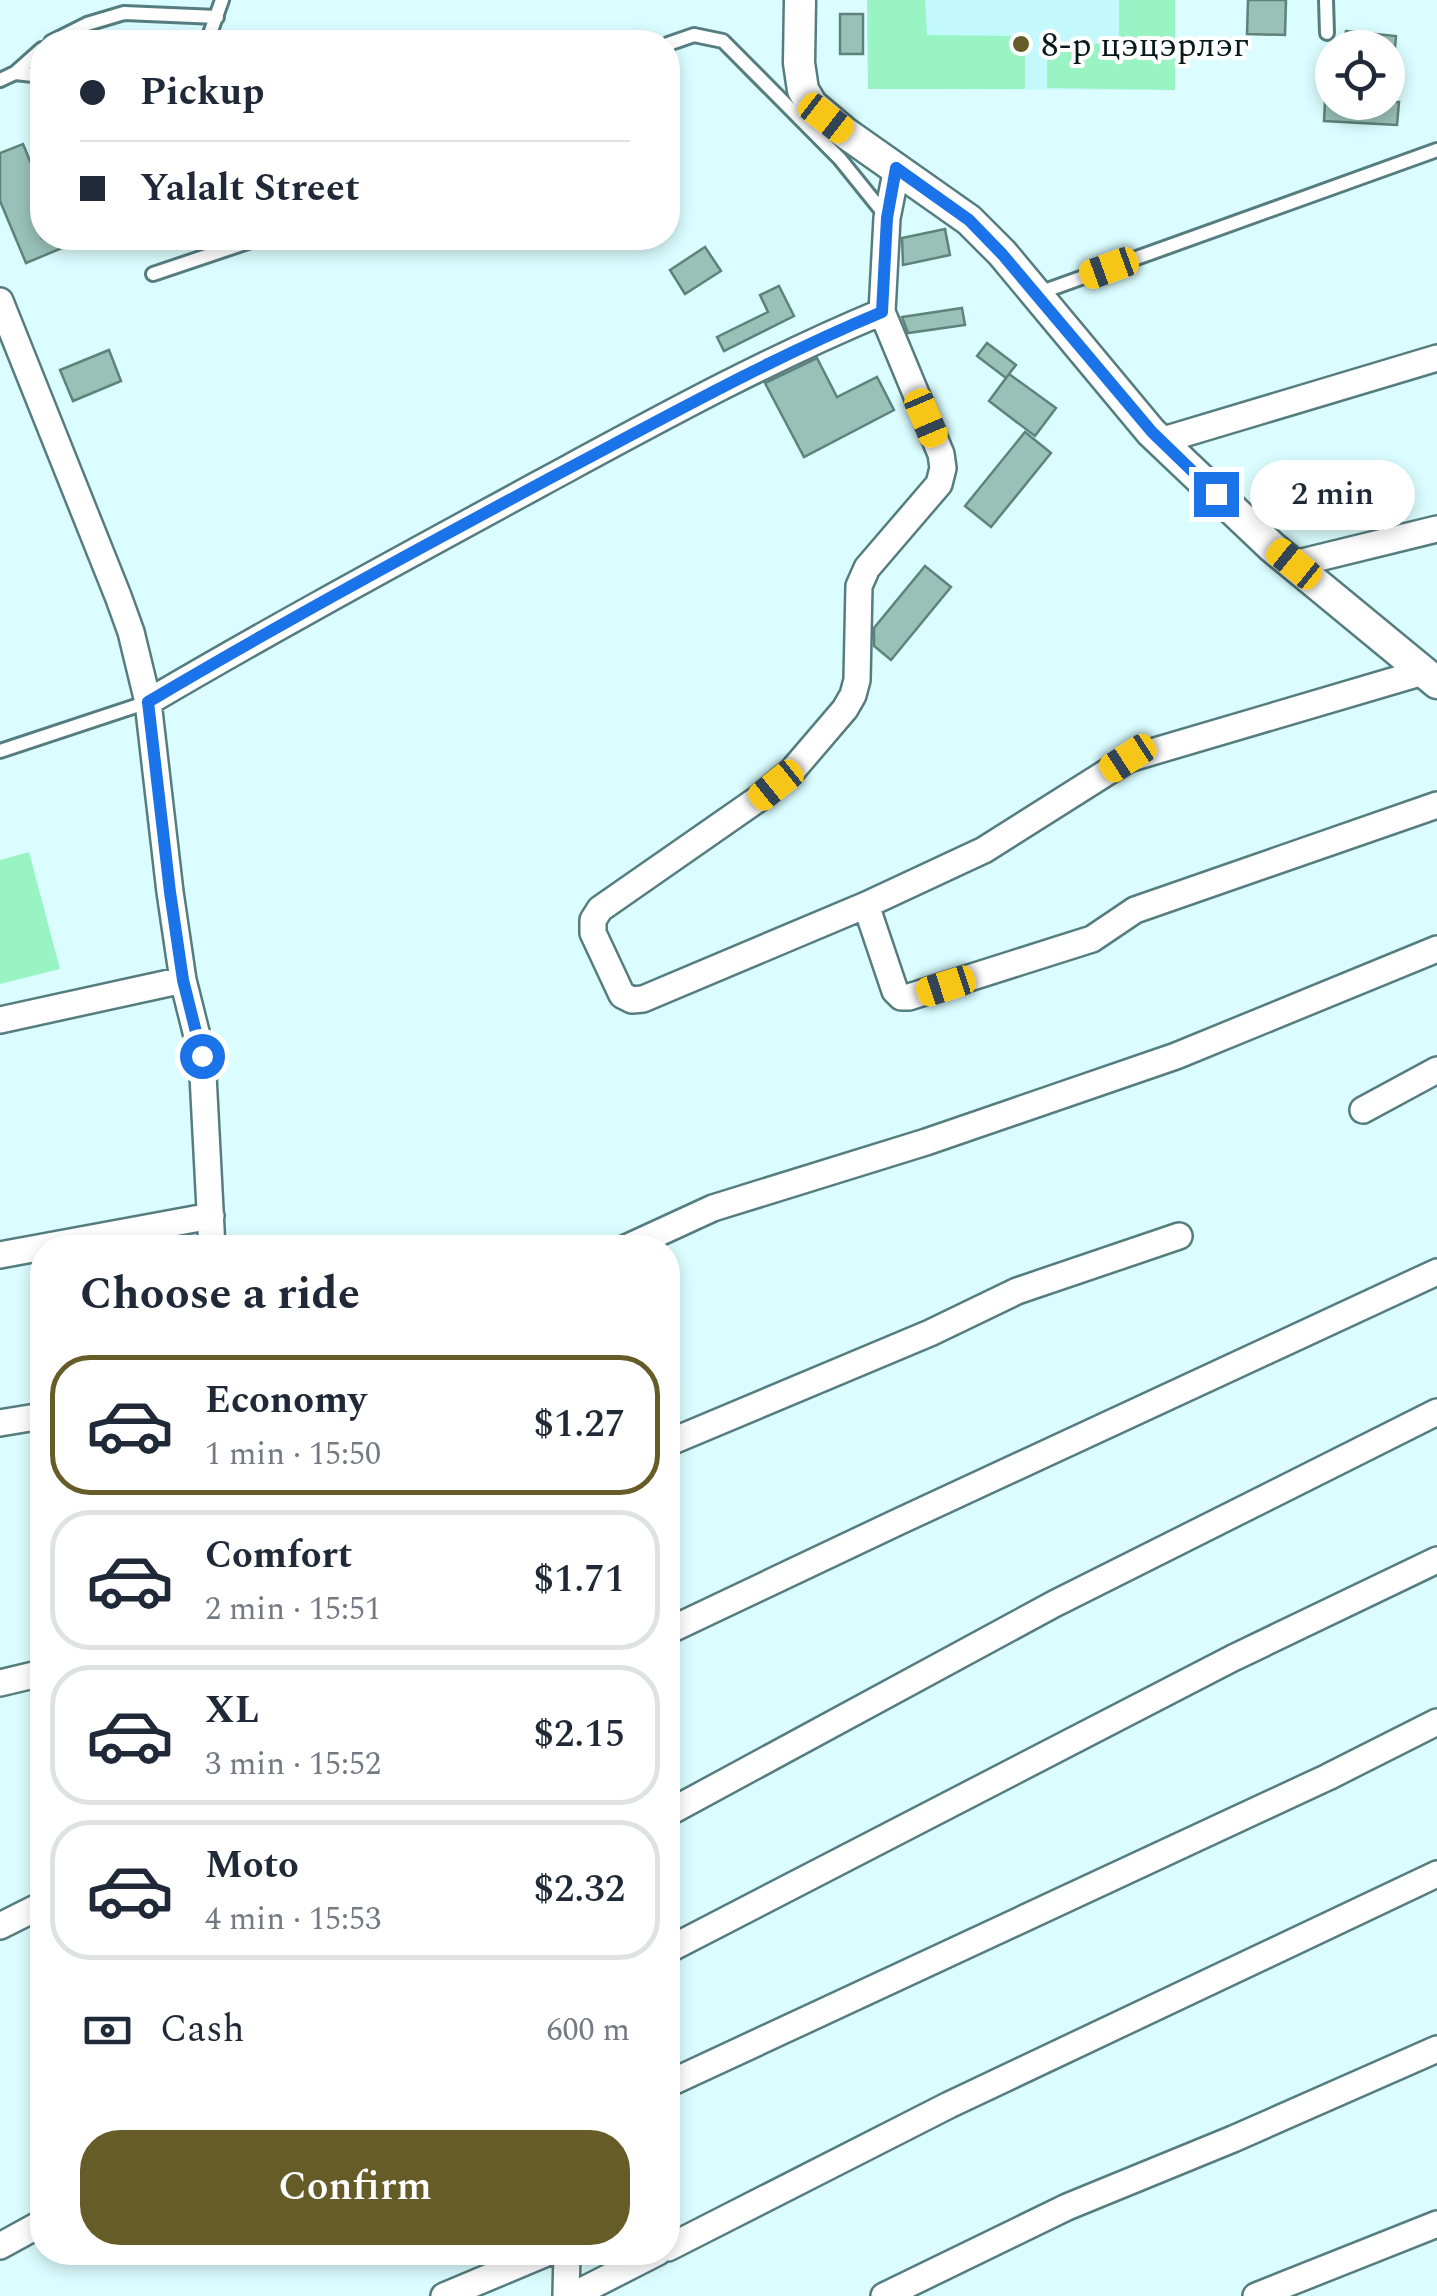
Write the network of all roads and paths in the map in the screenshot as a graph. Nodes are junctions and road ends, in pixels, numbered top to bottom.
1 (222, 0) edge
2 (800, 0) edge
3 (1326, 0) edge
4 (217, 17) junction
5 (76, 30) edge
6 (212, 30) edge
7 (1327, 30) edge
8 (680, 39) edge
9 (30, 60) edge
10 (16, 73) junction
11 (30, 75) edge
12 (0, 80) edge
13 (1437, 150) edge
14 (896, 168) junction
15 (887, 218) junction
16 (224, 250) edge
17 (153, 274) dead end
18 (1036, 294) junction
19 (0, 301) edge
20 (882, 312) junction
21 (1437, 358) edge
22 (1160, 441) junction
23 (1437, 529) edge
24 (1294, 564) junction
25 (1433, 680) edge
26 (148, 702) junction
27 (0, 752) edge
28 (1437, 805) edge
29 (866, 905) junction
30 (1437, 948) edge
31 (183, 980) junction
32 (0, 1020) edge
33 (1437, 1070) edge
34 (1363, 1110) dead end
35 (211, 1216) junction
36 (111, 1235) edge
37 (212, 1235) edge
38 (654, 1235) edge
39 (1179, 1236) dead end
40 (30, 1250) edge
41 (0, 1256) edge
42 (1437, 1272) edge
43 (1437, 1412) edge
44 (30, 1418) edge
45 (0, 1422) edge
46 (680, 1439) edge
47 (1437, 1560) edge
48 (680, 1625) edge
49 (30, 1676) edge
50 (0, 1684) edge
51 (1437, 1722) edge
52 (680, 1807) edge
53 (1437, 1874) edge
54 (30, 1911) edge
55 (0, 1926) edge
56 (680, 1944) edge
57 (1437, 2049) edge
58 (680, 2078) edge
59 (1437, 2224) edge
60 (30, 2230) edge
61 (680, 2242) edge
62 (0, 2246) edge
63 (518, 2265) edge
64 (568, 2265) edge
65 (632, 2265) edge
66 (444, 2296) edge
67 (569, 2296) edge
68 (884, 2296) edge
69 (1256, 2296) edge

1 - 4 lane
2 - 14 street
3 - 7 lane
4 - 5 lane
4 - 6 lane
8 - 15 lane
9 - 10 lane
10 - 11 lane
10 - 12 lane
13 - 18 lane
14 - 15 street
14 - 18 street
15 - 20 street
16 - 17 lane
18 - 22 street
19 - 26 street
20 - 26 street
20 - 29 street
21 - 22 street
22 - 24 street
23 - 24 street
24 - 25 street
25 - 29 street
26 - 27 lane
26 - 31 street
28 - 29 street
30 - 38 street
31 - 32 street
31 - 35 street
33 - 34 street
35 - 36 street
35 - 37 street
39 - 46 street
40 - 41 street
42 - 48 street
43 - 52 street
44 - 45 street
47 - 56 street
49 - 50 street
51 - 58 street
53 - 61 street
54 - 55 street
57 - 68 street
59 - 69 street
60 - 62 street
63 - 66 street
64 - 67 street
65 - 67 street

